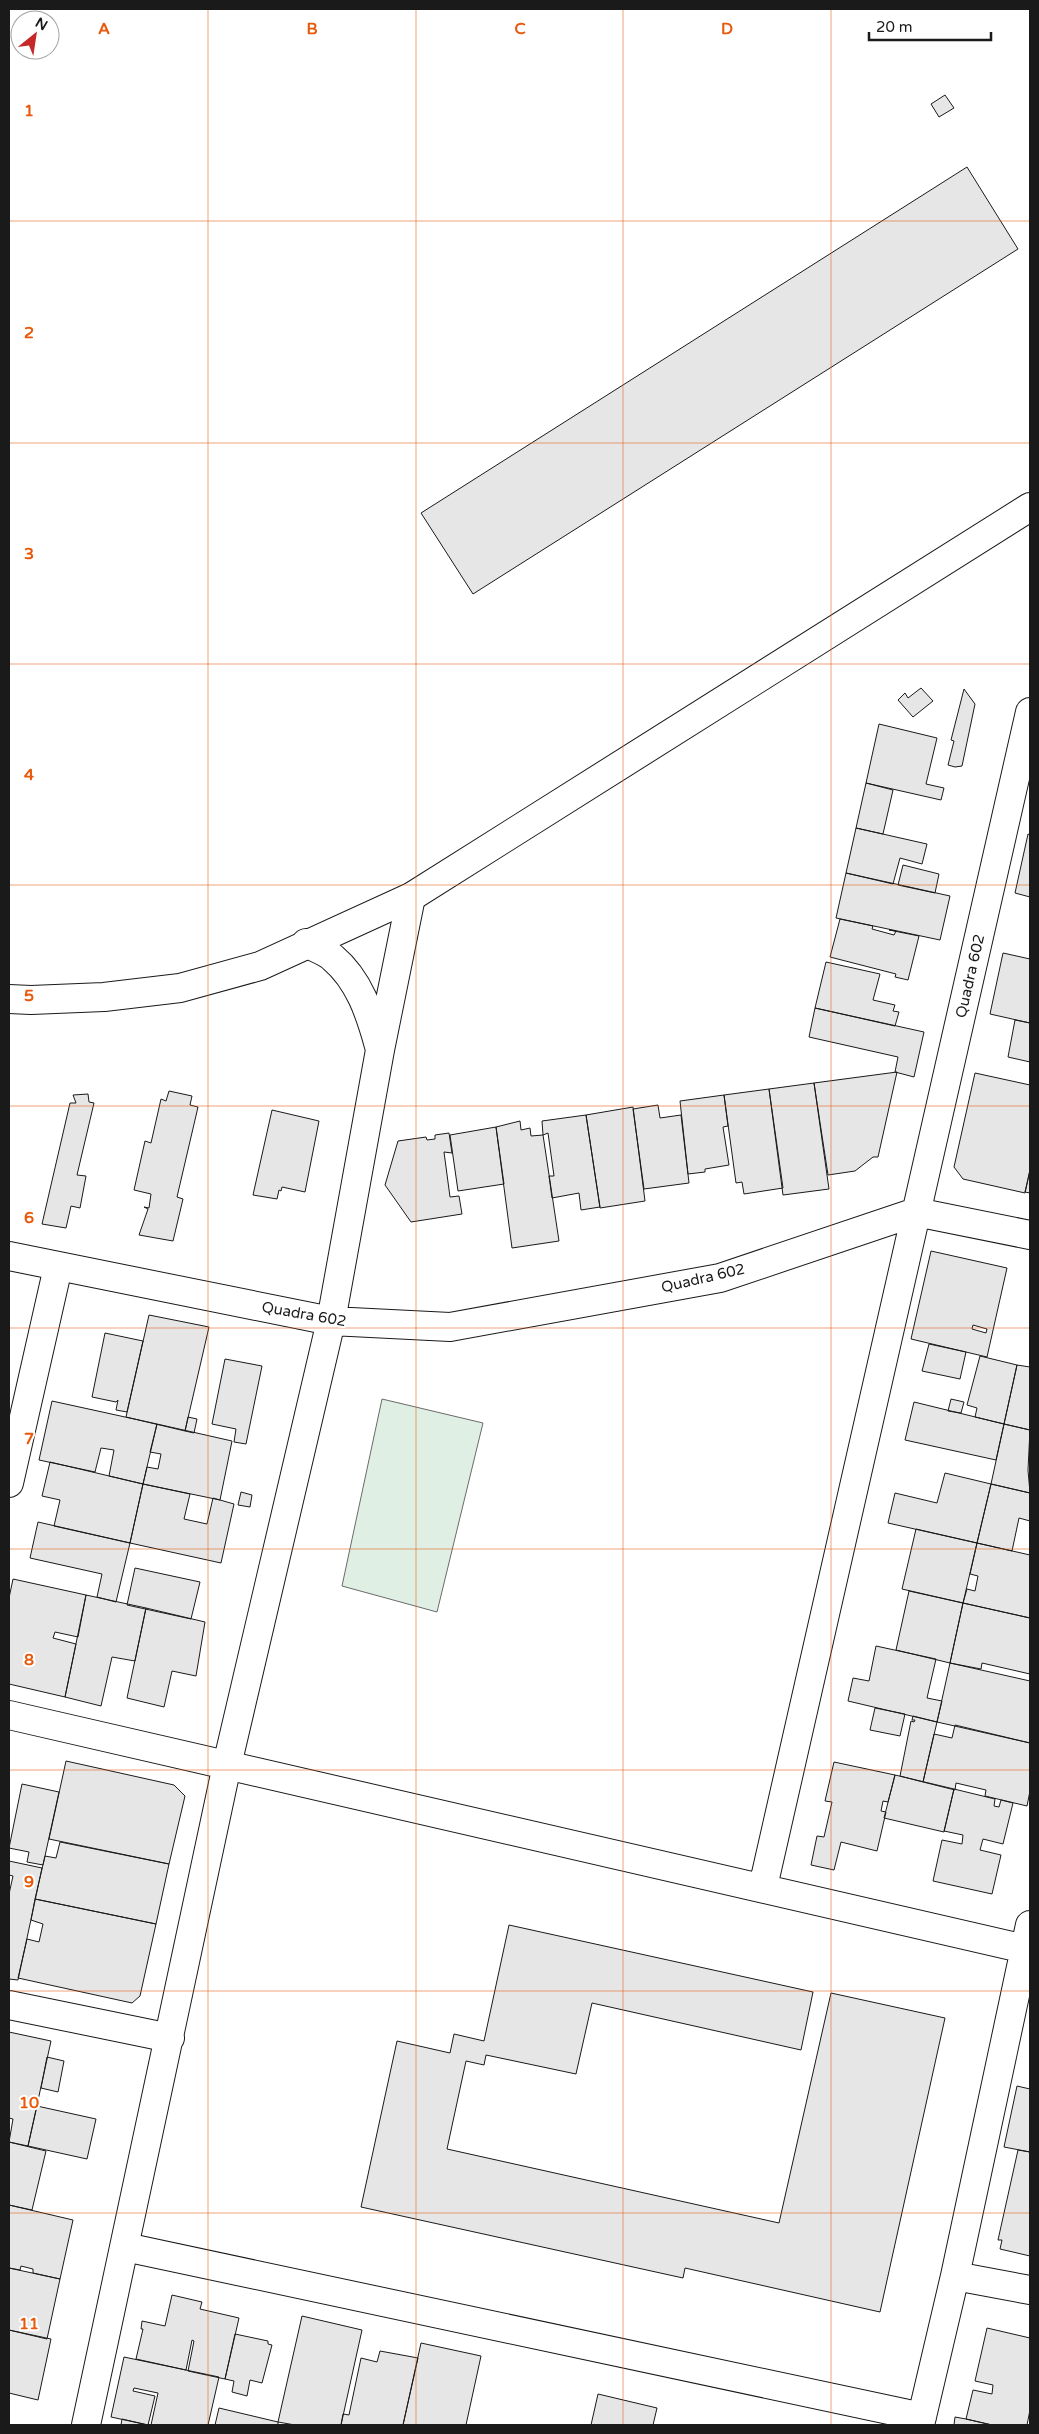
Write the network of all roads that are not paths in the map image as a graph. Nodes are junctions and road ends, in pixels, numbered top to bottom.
1 (1030, 507) edge
2 (1030, 712) edge
3 (411, 897) junction
4 (306, 944) junction
5 (9, 998) edge
6 (380, 1050) junction
7 (916, 1212) junction
8 (1030, 1235) edge
9 (9, 1256) edge
10 (58, 1267) junction
11 (331, 1321) junction
12 (9, 1483) edge
13 (9, 1715) edge
14 (227, 1764) junction
15 (763, 1887) junction
16 (1028, 1937) edge
17 (9, 2005) edge
18 (170, 2038) junction
19 (126, 2247) junction
20 (955, 2276) junction
21 (1030, 2290) edge
22 (921, 2421) edge
23 (86, 2425) edge

1 - 3 street
2 - 7 street, Quadra 602
3 - 4 street
3 - 6 street
4 - 5 street
4 - 6 street
6 - 11 street
7 - 8 street
7 - 11 street, Quadra 602
7 - 15 street
9 - 10 street, Quadra 602
10 - 11 street, Quadra 602
10 - 12 street
11 - 14 street
13 - 14 street
14 - 15 street
14 - 18 street
15 - 16 street
16 - 20 street
17 - 18 street
18 - 19 street
19 - 22 street
19 - 23 street
20 - 21 street
20 - 22 street

